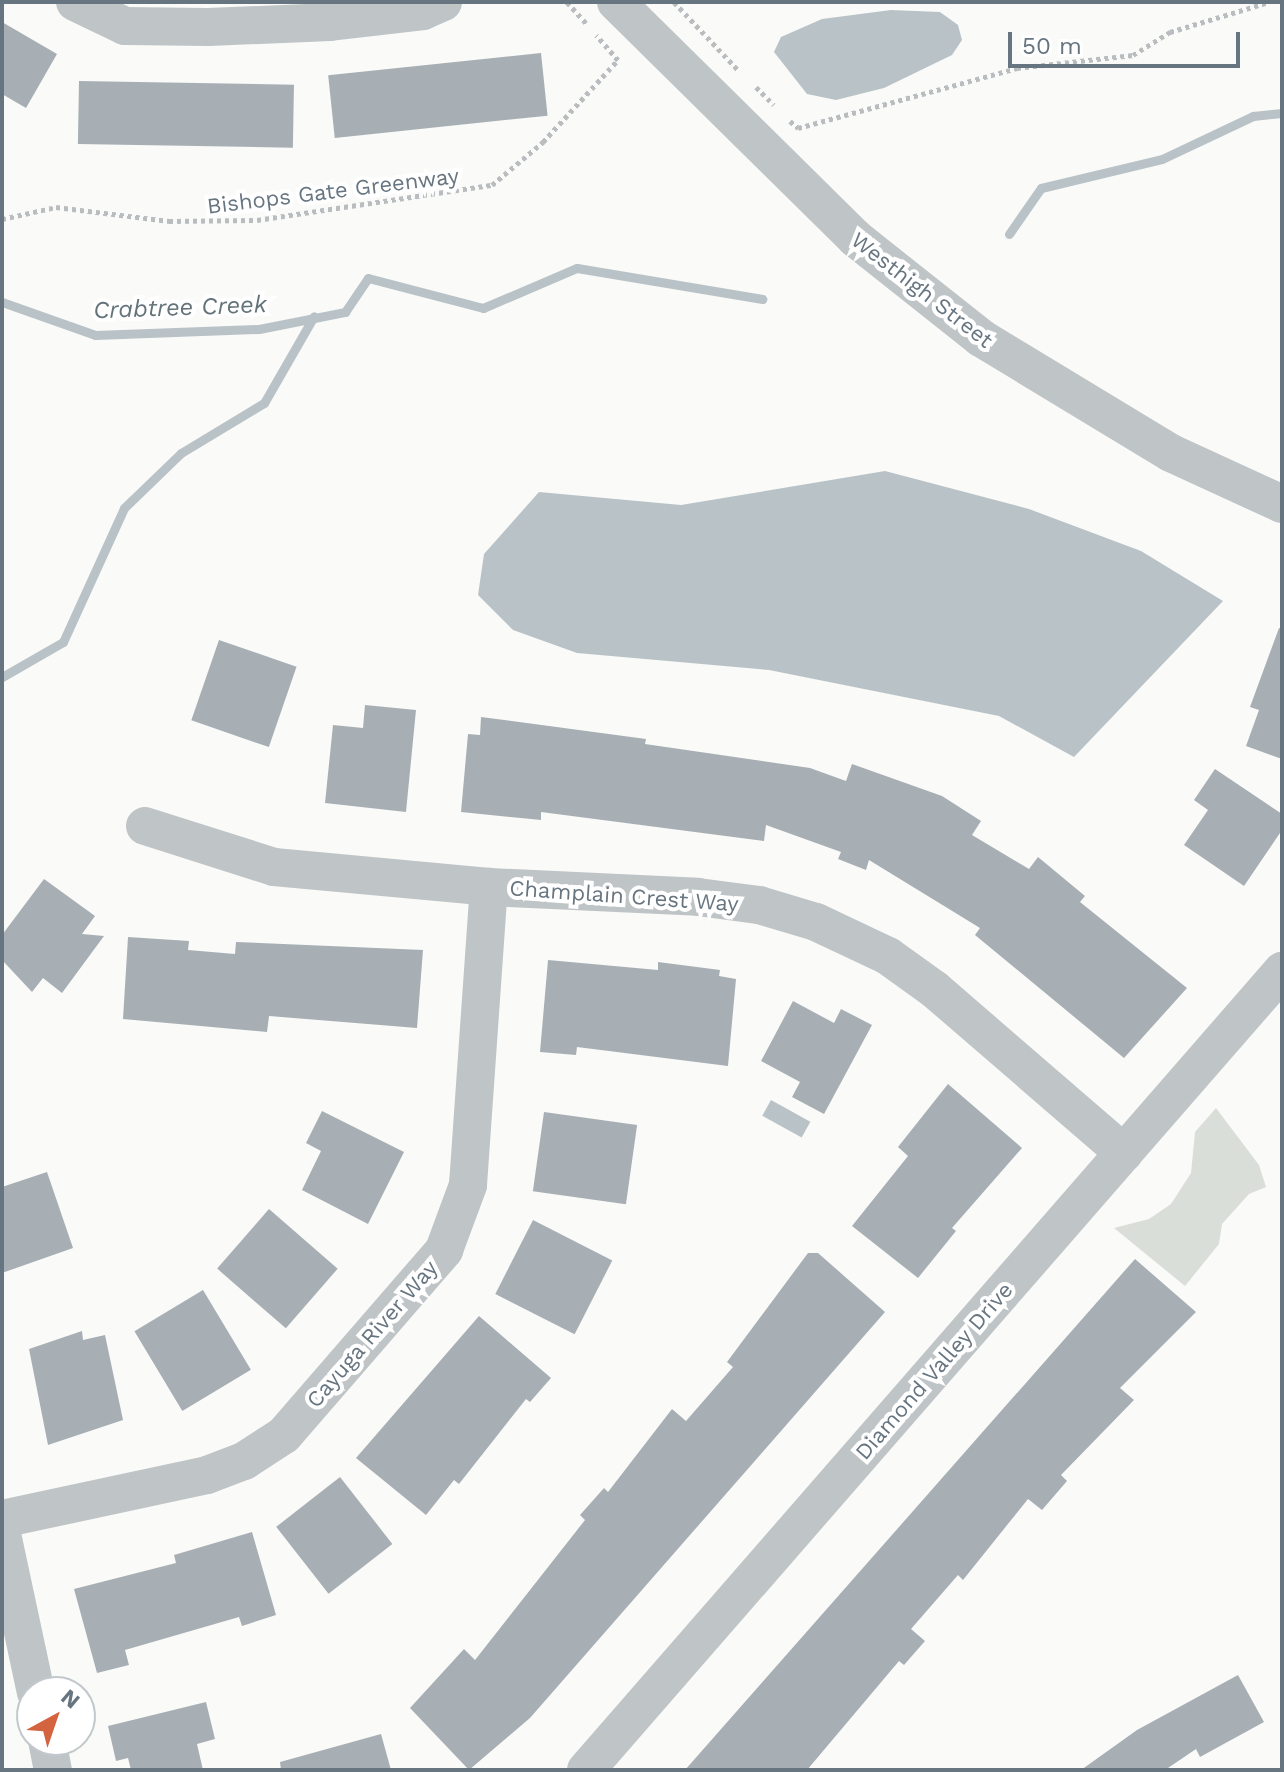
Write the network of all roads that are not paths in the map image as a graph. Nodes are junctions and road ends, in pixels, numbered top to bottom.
1 (75, 2) edge
2 (443, 2) edge
3 (616, 2) edge
4 (1282, 504) edge
5 (145, 826) dead end
6 (489, 887) junction
7 (1282, 971) edge
8 (1124, 1153) junction
9 (2, 1519) edge
10 (2, 1534) edge
11 (33, 1676) edge
12 (586, 1770) edge

1 - 2 street
3 - 4 street, Westhigh Street
5 - 6 street, Champlain Crest Way
6 - 8 street, Champlain Crest Way
6 - 9 street, Cayuga River Way
7 - 8 street, Diamond Valley Drive
8 - 12 street, Diamond Valley Drive
10 - 11 street

